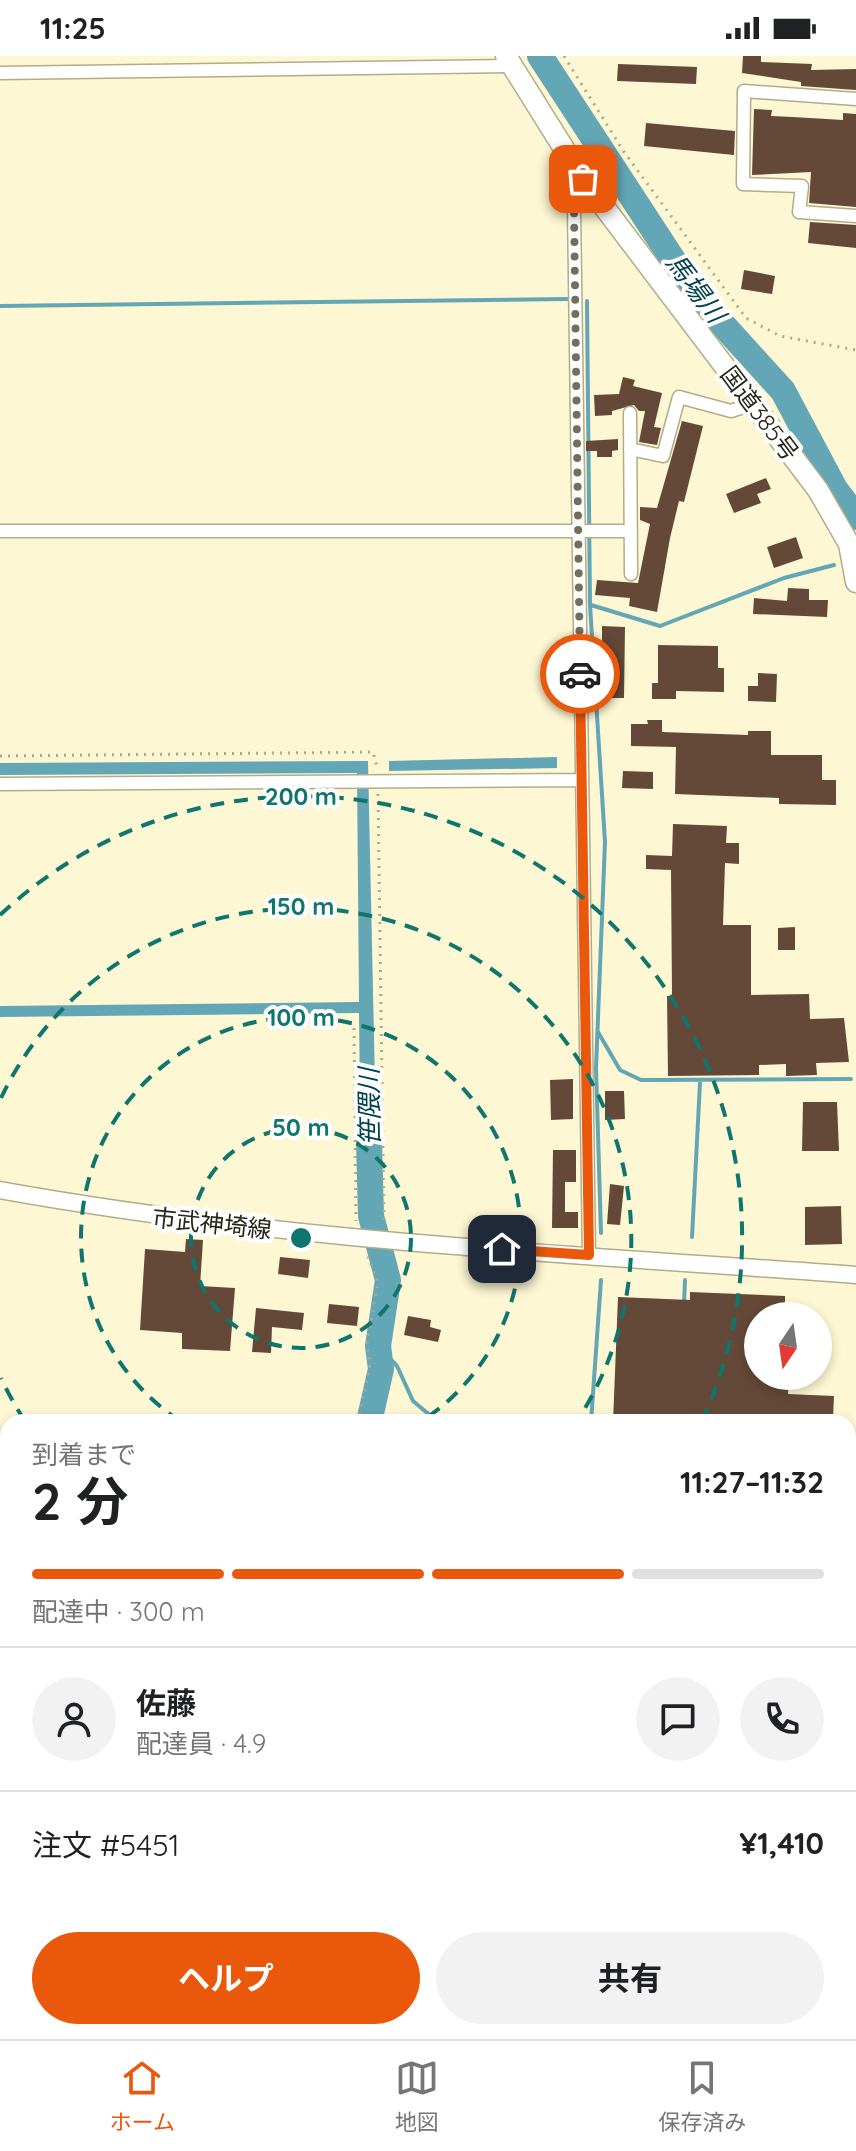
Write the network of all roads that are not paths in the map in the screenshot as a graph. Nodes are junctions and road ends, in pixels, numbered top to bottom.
1 (508, 61) edge
2 (0, 73) edge
3 (856, 99) edge
4 (583, 179) junction
5 (856, 216) edge
6 (753, 404) junction
7 (630, 413) dead end
8 (630, 449) junction
9 (578, 529) junction
10 (0, 531) edge
11 (631, 531) junction
12 (853, 546) edge
13 (631, 574) dead end
14 (856, 582) edge
15 (582, 780) junction
16 (0, 784) edge
17 (0, 1193) edge
18 (589, 1255) junction
19 (856, 1275) edge

1 - 2 street
1 - 4 highway, 国道385号
3 - 5 street
4 - 6 highway, 国道385号
4 - 9 street
6 - 8 street
6 - 12 highway, 国道385号
7 - 8 street
8 - 11 street
9 - 10 street
9 - 11 street
9 - 15 street
11 - 13 street
12 - 14 highway, 国道385号
15 - 16 street
15 - 18 street
17 - 18 main road, 市武神埼線
18 - 19 main road, 市武神埼線

